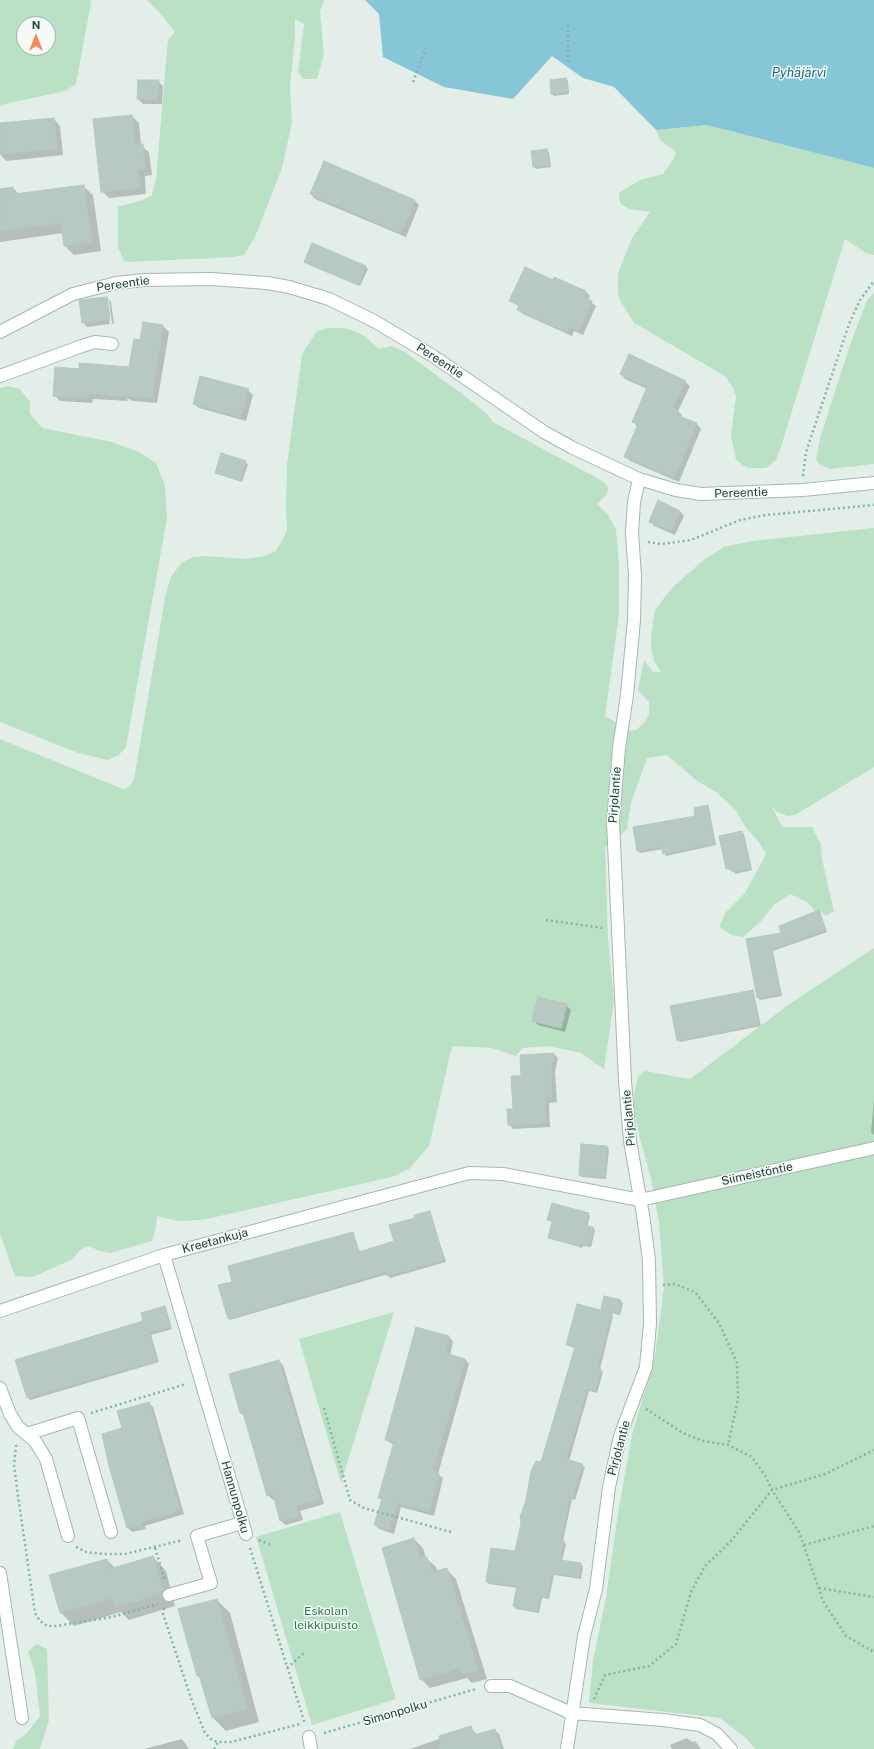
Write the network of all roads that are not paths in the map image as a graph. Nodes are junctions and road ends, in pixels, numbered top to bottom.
1 (0, 332) edge
2 (112, 344) dead end
3 (0, 376) edge
4 (640, 479) junction
5 (874, 483) edge
6 (874, 1148) edge
7 (640, 1200) junction
8 (164, 1255) junction
9 (0, 1311) edge
10 (0, 1388) edge
11 (22, 1430) junction
12 (111, 1532) dead end
13 (68, 1536) road end
14 (0, 1573) edge
15 (169, 1595) road end
16 (491, 1686) road end
17 (571, 1713) junction
18 (22, 1718) dead end
19 (567, 1749) edge
20 (731, 1749) edge

1 - 4 street, Pereentie
2 - 3 street
4 - 5 street, Pereentie
4 - 7 street, Pirjolantie
6 - 7 street, Siimeistöntie
7 - 8 street, Kreetankuja
7 - 17 street, Pirjolantie
8 - 9 street, Kreetankuja
8 - 15 street, Hannunpolku
10 - 11 street
11 - 12 street
11 - 13 street
14 - 18 street
16 - 17 street
17 - 19 street, Pirjolantie
17 - 20 street

